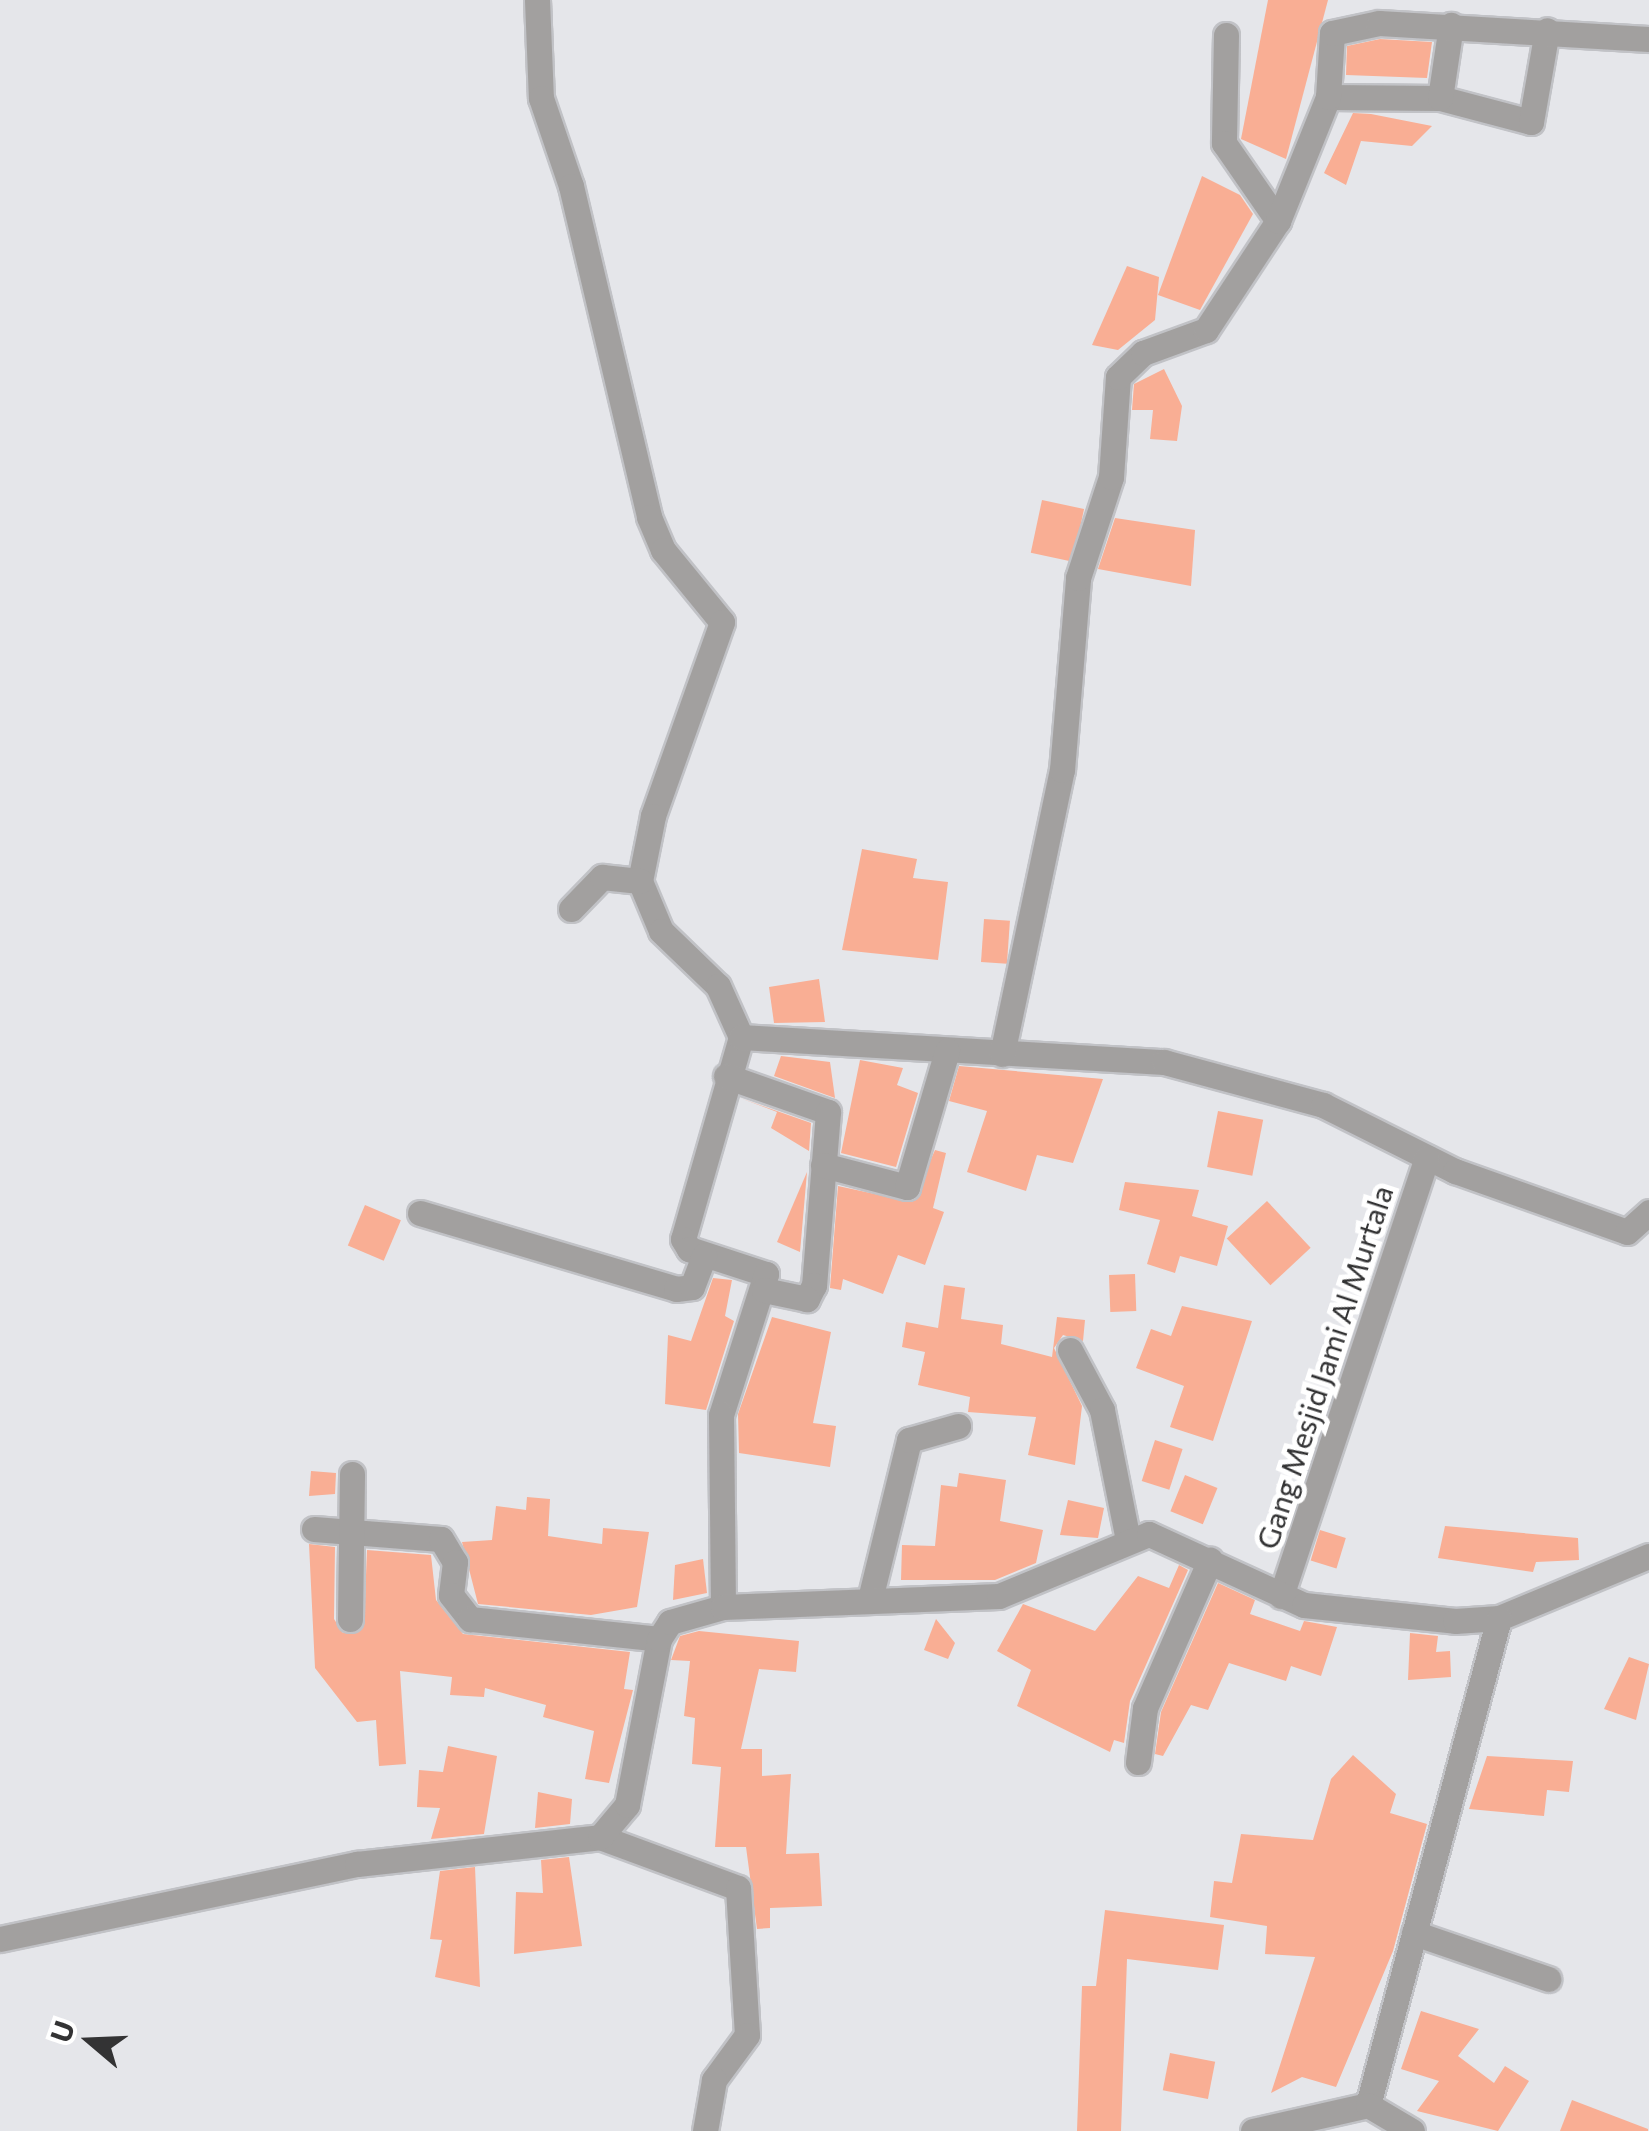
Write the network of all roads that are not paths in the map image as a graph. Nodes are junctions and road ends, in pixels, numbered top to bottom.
1 (536, 0) edge
2 (1451, 25) junction
3 (1547, 30) junction
4 (1226, 34) dead end
5 (1649, 39) edge
6 (1328, 97) junction
7 (1440, 98) junction
8 (1278, 221) junction
9 (640, 881) junction
10 (572, 909) dead end
11 (741, 1037) junction
12 (947, 1052) junction
13 (1002, 1054) junction
14 (726, 1076) junction
15 (1428, 1158) junction
16 (824, 1165) junction
17 (420, 1212) dead end
18 (1649, 1212) edge
19 (704, 1255) junction
20 (764, 1290) junction
21 (1070, 1350) dead end
22 (958, 1426) dead end
23 (352, 1474) dead end
24 (314, 1529) dead end
25 (356, 1530) junction
26 (1128, 1540) junction
27 (1649, 1556) edge
28 (1210, 1560) junction
29 (1282, 1596) junction
30 (870, 1599) junction
31 (723, 1607) junction
32 (350, 1618) dead end
33 (1499, 1618) junction
34 (659, 1639) junction
35 (1138, 1762) dead end
36 (600, 1837) junction
37 (1414, 1933) junction
38 (0, 1938) edge
39 (1548, 1979) dead end
40 (1368, 2105) junction
41 (704, 2131) edge
42 (1253, 2131) edge
43 (1412, 2131) edge

1 - 9 street
2 - 3 street
2 - 6 street
2 - 7 street
3 - 5 street
3 - 7 street
4 - 8 street
6 - 7 street
6 - 8 street
8 - 13 street
9 - 10 street
9 - 11 street
11 - 12 street
11 - 14 street
12 - 13 street
12 - 16 street
13 - 15 street
14 - 16 street
14 - 19 street
15 - 18 street
15 - 29 street, Gang Mesjid Jami Al Murtala
16 - 20 street
17 - 19 street
19 - 20 street
20 - 31 street
21 - 26 street
22 - 30 street
23 - 25 street
24 - 25 street
25 - 32 street
25 - 34 street
26 - 28 street
26 - 30 street
27 - 33 street
28 - 29 street
28 - 35 street
29 - 33 street
30 - 31 street
31 - 34 street
33 - 37 street
34 - 36 street
36 - 38 street
36 - 41 street
37 - 39 street
37 - 40 street
40 - 42 street
40 - 43 street

